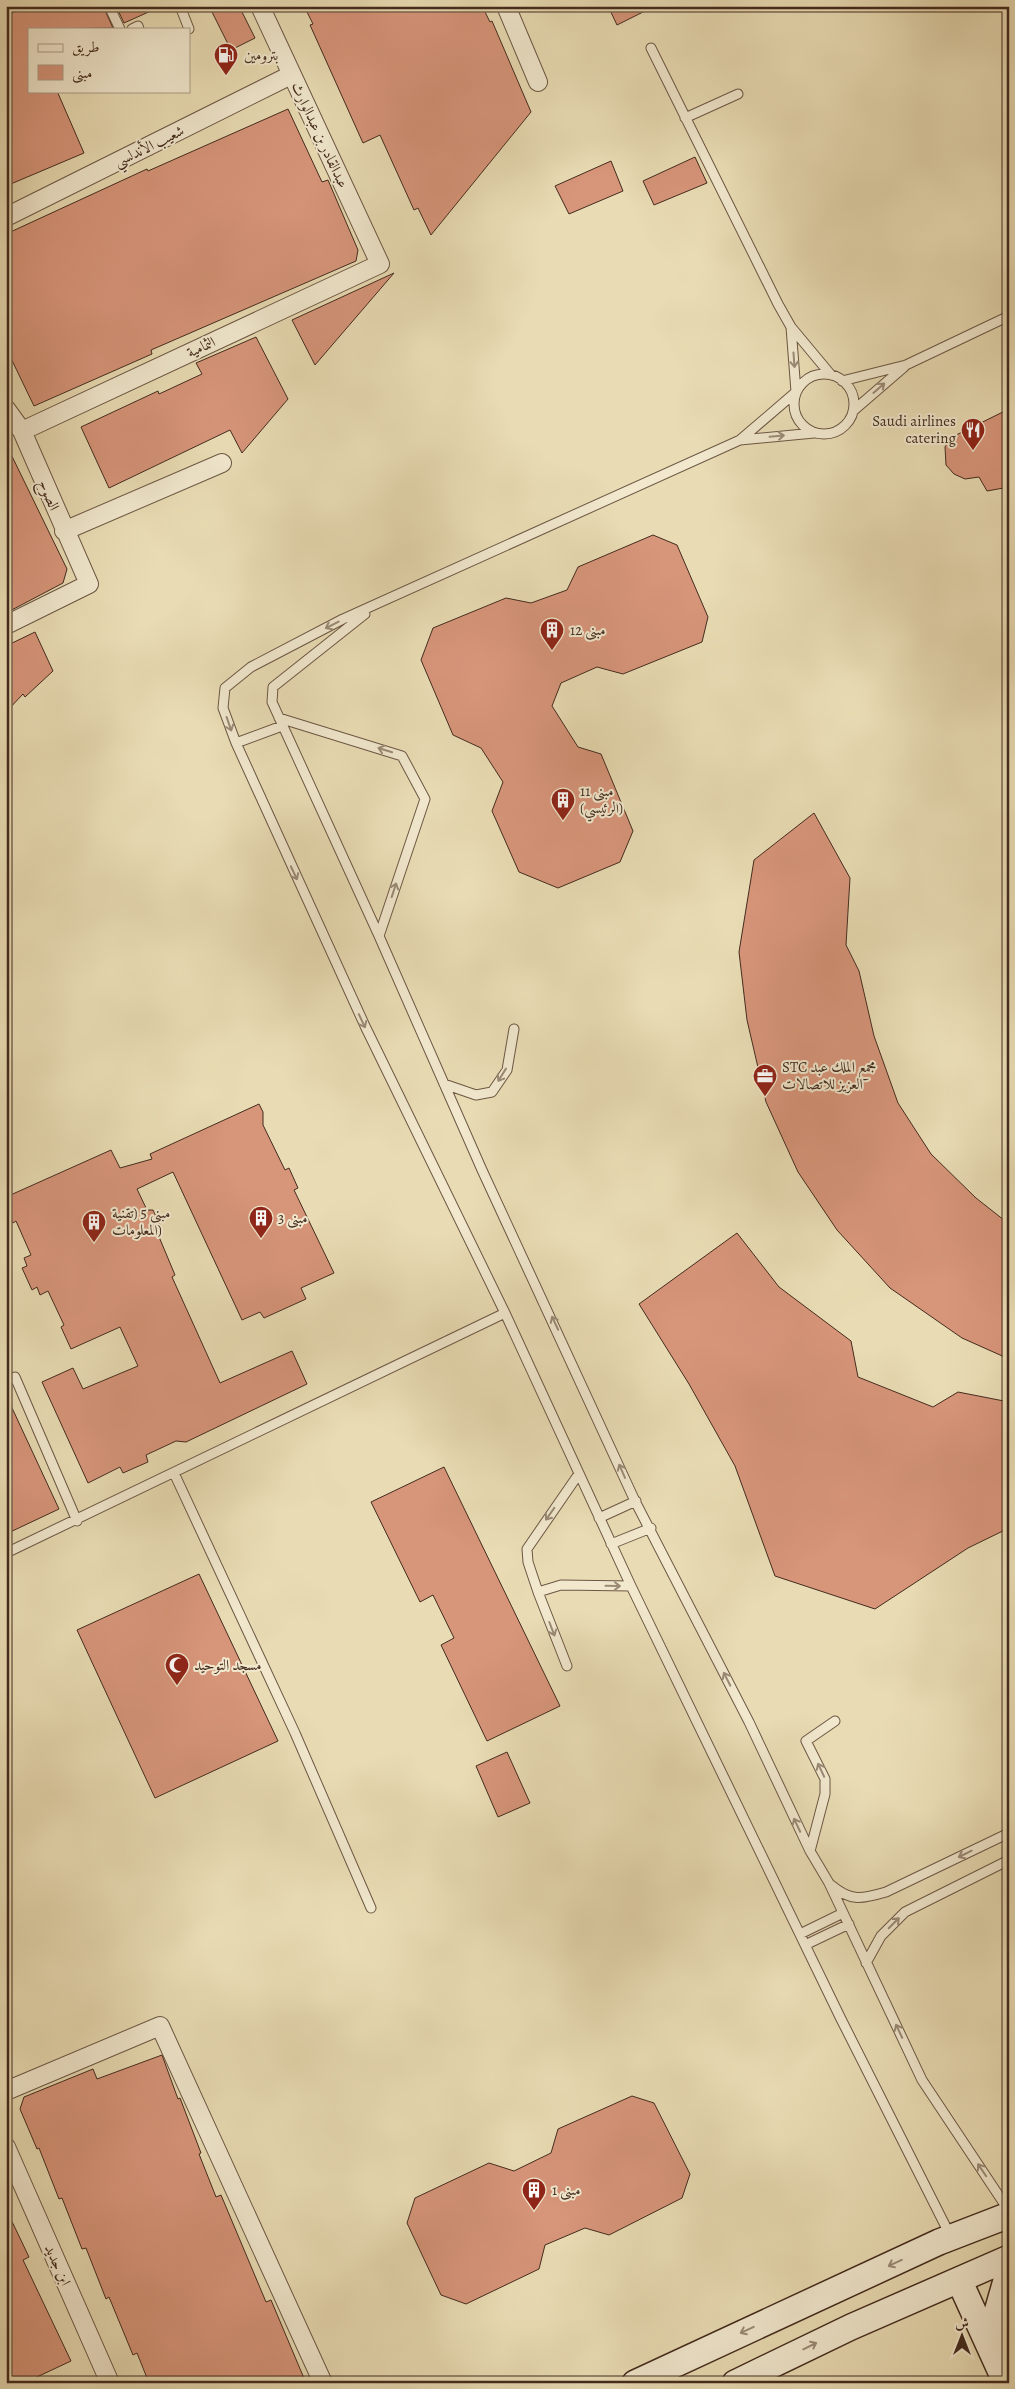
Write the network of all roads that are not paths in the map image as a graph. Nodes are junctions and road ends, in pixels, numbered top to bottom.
1 (110, 6) edge
2 (180, 6) edge
3 (260, 6) edge
4 (506, 6) edge
5 (120, 28) edge
6 (189, 28) edge
7 (651, 48) dead end
8 (291, 75) junction
9 (538, 82) dead end
10 (738, 94) dead end
11 (685, 118) junction
12 (6, 217) edge
13 (380, 264) joint
14 (1009, 316) edge
15 (791, 327) junction
16 (906, 365) junction
17 (831, 375) junction
18 (842, 381) junction
19 (796, 392) junction
20 (6, 409) edge
21 (853, 411) junction
22 (22, 431) junction
23 (814, 433) junction
24 (740, 440) junction
25 (222, 463) dead end
26 (64, 531) junction
27 (377, 604) junction
28 (6, 625) edge
29 (281, 722) junction
30 (236, 743) junction
31 (379, 936) junction
32 (514, 1029) dead end
33 (444, 1084) junction
34 (505, 1312) junction
35 (6, 1381) edge
36 (174, 1473) junction
37 (578, 1475) junction
38 (636, 1501) junction
39 (599, 1518) junction
40 (77, 1521) junction
41 (651, 1528) junction
42 (612, 1544) junction
43 (6, 1553) edge
44 (631, 1586) junction
45 (538, 1592) junction
46 (566, 1666) dead end
47 (834, 1721) dead end
48 (1009, 1833) edge
49 (810, 1851) junction
50 (1009, 1860) edge
51 (829, 1883) junction
52 (371, 1908) dead end
53 (843, 1913) junction
54 (849, 1924) junction
55 (800, 1934) junction
56 (806, 1945) junction
57 (866, 1962) junction
58 (6, 2091) edge
59 (6, 2147) edge
60 (1009, 2213) edge
61 (945, 2240) junction
62 (1009, 2258) edge
63 (1009, 2270) edge
64 (958, 2280) junction
65 (833, 2291) junction
66 (852, 2326) junction
67 (1009, 2350) edge
68 (110, 2383) edge
69 (323, 2383) edge
70 (635, 2383) edge
71 (735, 2383) edge
72 (1006, 2383) edge

1 - 5 lane
2 - 6 lane
3 - 8 street, عبدالقادر بن عبدالوارث
4 - 9 street
7 - 11 lane
8 - 12 street, شعيب الأندلسي
8 - 13 street, عبدالقادر بن عبدالوارث
10 - 11 lane
11 - 15 lane
13 - 22 street, الثمامية
14 - 16 lane
15 - 17 lane
15 -> 19 lane
16 - 18 lane
21 -> 16 lane
17 - 18 lane
17 - 19 lane
18 - 21 lane
19 - 23 lane
19 - 24 lane
20 - 22 street, الصوح
21 - 23 lane
22 - 26 street, الصوح
24 -> 23 lane
24 - 27 lane
25 - 26 street
26 - 28 street, الصوح
27 - 29 lane
27 -> 30 lane
29 - 30 lane
29 - 31 lane
31 -> 29 lane
30 -> 34 lane
31 - 33 lane
32 -> 33 lane
38 -> 33 lane
34 - 36 lane
34 - 37 lane
35 - 40 lane
36 - 40 lane
36 - 52 lane
37 - 39 lane
37 -> 45 lane
38 - 39 lane
38 - 41 lane
39 - 42 lane
40 - 43 lane
41 - 42 lane
49 -> 41 lane
42 - 44 lane
45 -> 44 lane
44 - 55 lane
45 -> 46 lane
49 -> 47 lane
48 -> 51 lane
49 - 51 lane
57 -> 50 lane
51 - 53 lane
53 - 54 lane
53 - 55 lane
54 - 56 lane
54 - 57 lane
55 - 56 lane
56 - 61 lane
60 -> 57 lane
58 - 69 street
59 - 68 street, ابن جديد
60 - 61 street
61 -> 65 street
62 - 64 street
63 - 67 street
64 - 66 street
64 - 72 street
65 - 66 street
65 -> 70 street
71 -> 66 street

